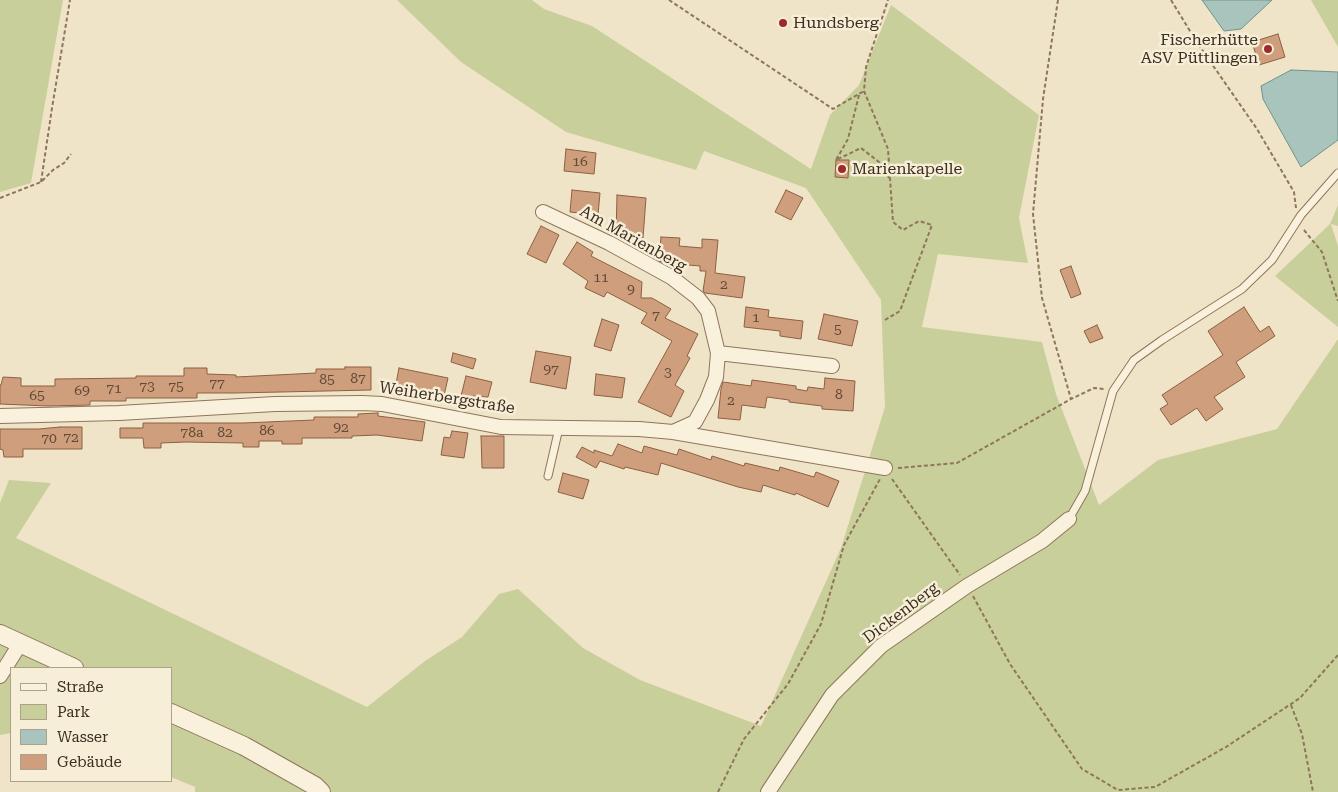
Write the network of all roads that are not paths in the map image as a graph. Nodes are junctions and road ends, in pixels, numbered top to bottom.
1 (1338, 173) edge
2 (543, 212) dead end
3 (718, 353) junction
4 (832, 366) dead end
5 (0, 416) edge
6 (559, 428) junction
7 (673, 432) junction
8 (886, 468) road end
9 (548, 476) dead end
10 (1069, 519) joint
11 (0, 634) edge
12 (20, 644) junction
13 (72, 667) edge
14 (0, 676) edge
15 (172, 713) edge
16 (321, 792) edge
17 (768, 792) edge

1 - 10 lane
2 - 3 street, Am Marienberg
3 - 4 street
3 - 7 street, Am Marienberg
5 - 6 street, Weiherbergstraße
6 - 7 street, Weiherbergstraße
6 - 9 lane
7 - 8 street, Weiherbergstraße
10 - 17 street, Dickenberg
11 - 12 street
12 - 13 street
12 - 14 street
15 - 16 street

